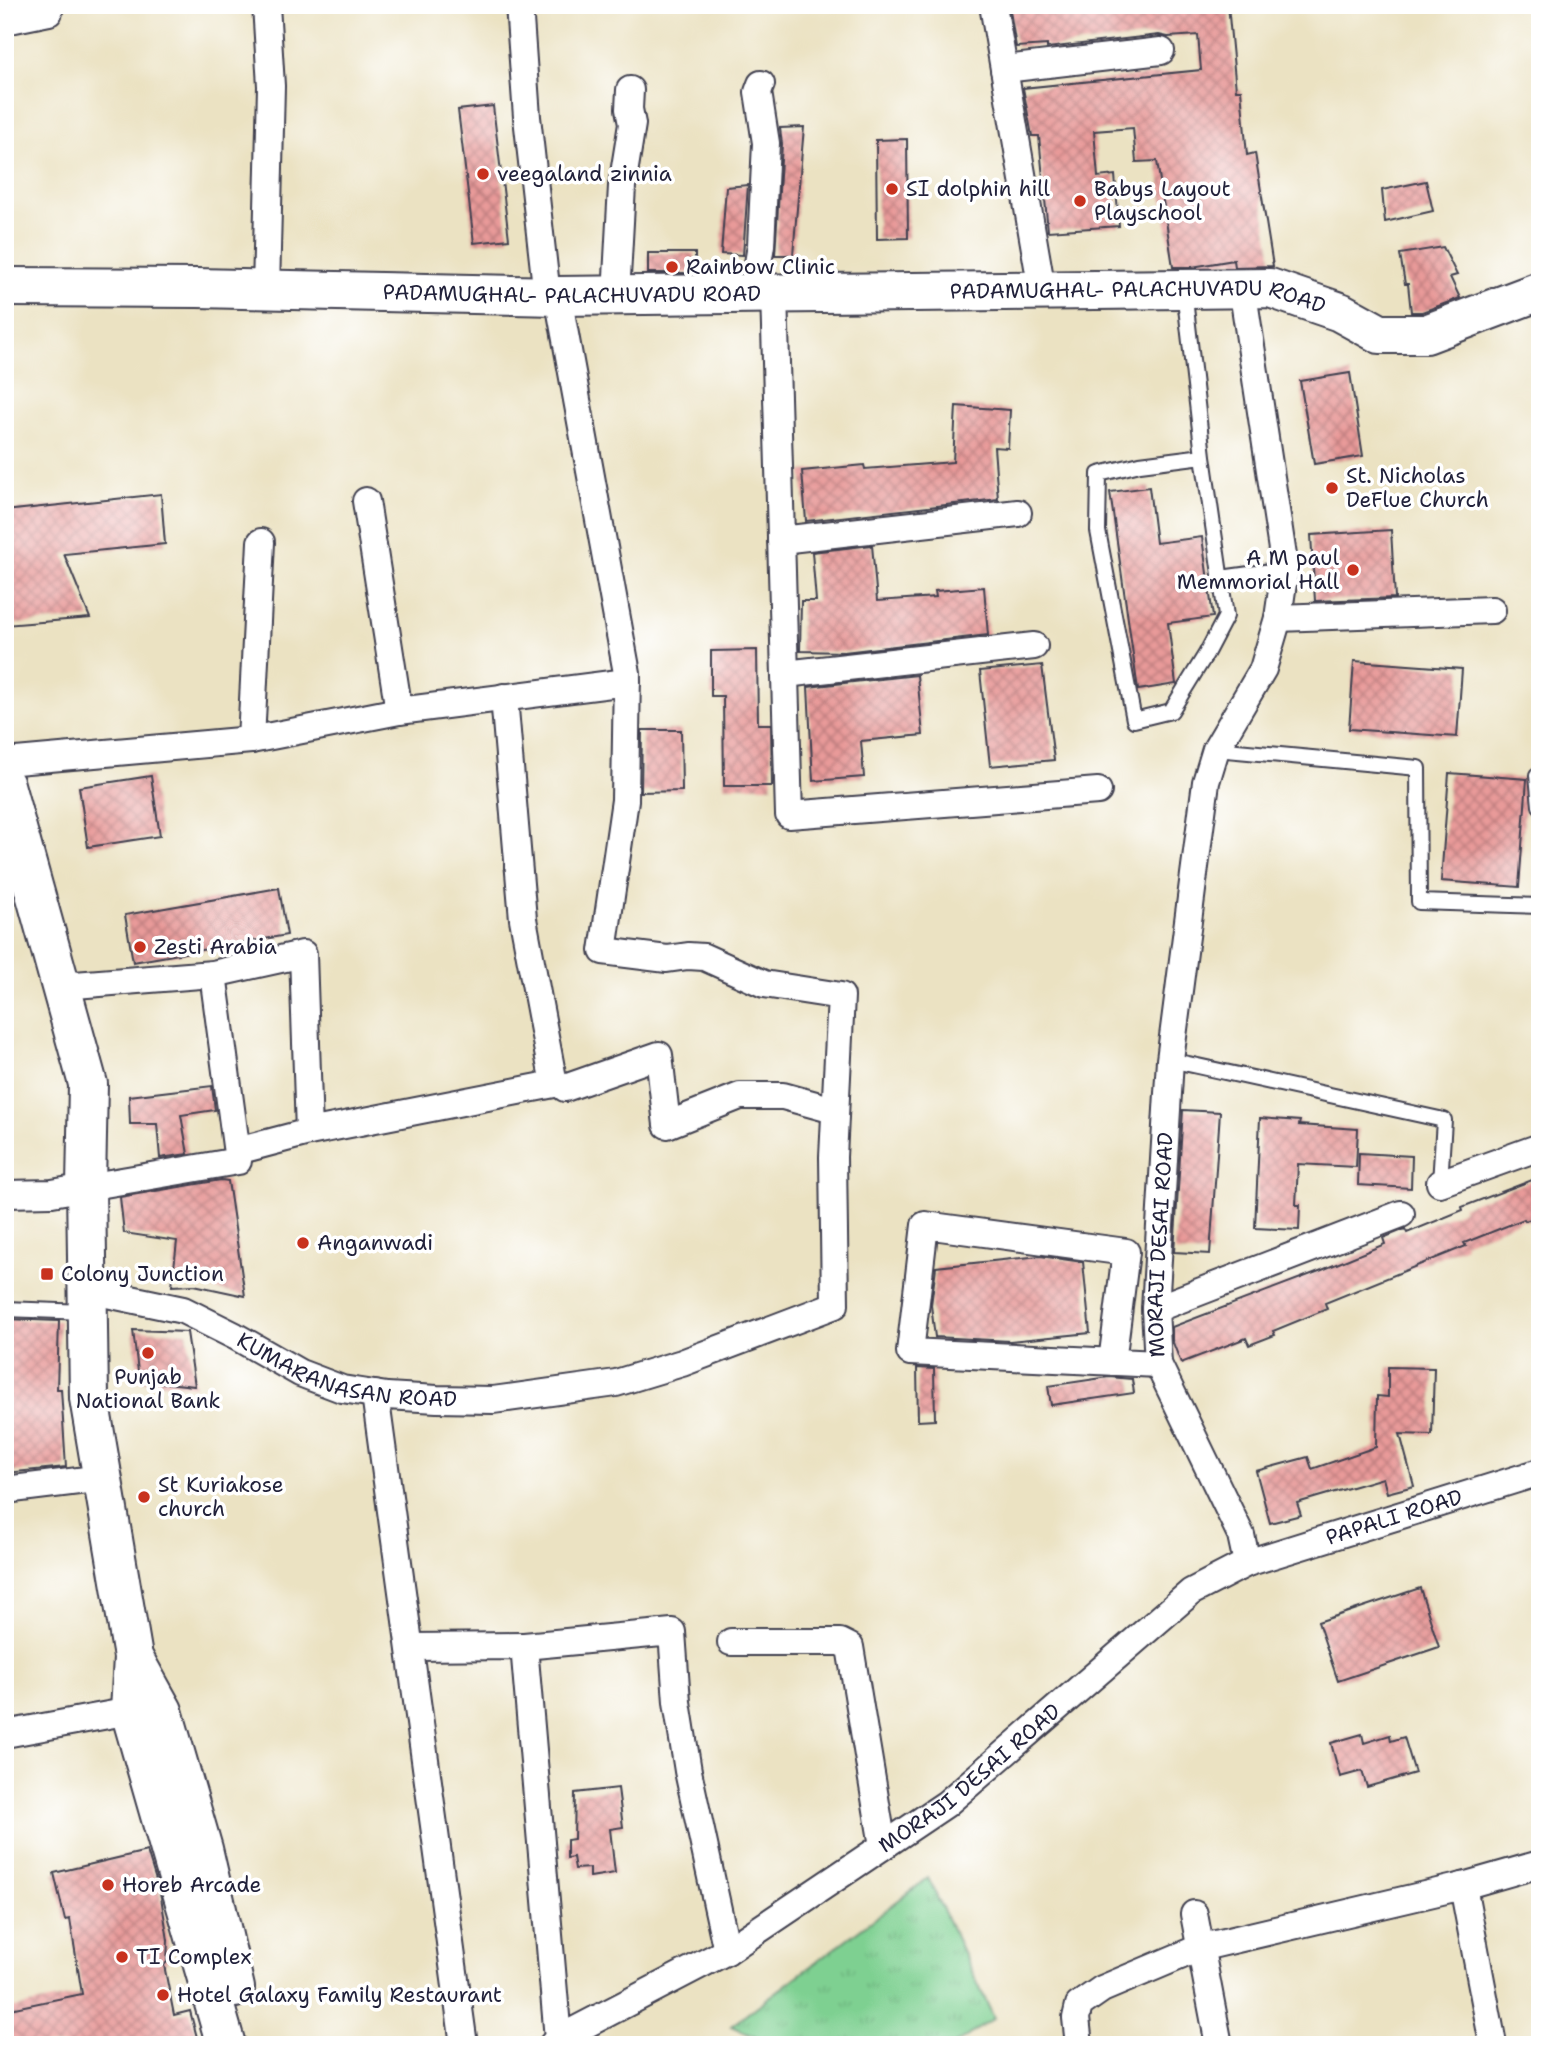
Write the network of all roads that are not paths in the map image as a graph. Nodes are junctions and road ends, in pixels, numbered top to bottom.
1 (266, 5) edge
2 (519, 5) edge
3 (993, 5) edge
4 (49, 12) dead end
5 (5, 21) edge
6 (1161, 51) dead end
7 (1004, 69) junction
8 (761, 84) dead end
9 (630, 90) dead end
10 (5, 286) edge
11 (1242, 287) junction
12 (1184, 289) junction
13 (267, 290) junction
14 (1042, 290) junction
15 (1540, 291) edge
16 (764, 293) junction
17 (616, 295) junction
18 (552, 296) junction
19 (1203, 456) junction
20 (366, 501) dead end
21 (1018, 513) dead end
22 (781, 540) junction
23 (261, 542) dead end
24 (1285, 569) junction
25 (1221, 578) junction
26 (1492, 610) dead end
27 (1278, 618) junction
28 (1034, 646) dead end
29 (785, 674) junction
30 (627, 682) junction
31 (504, 697) junction
32 (400, 711) junction
33 (251, 740) junction
34 (1216, 749) junction
35 (5, 762) edge
36 (1537, 775) dead end
37 (5, 785) edge
38 (1098, 791) dead end
39 (1540, 806) edge
40 (1540, 906) edge
41 (214, 974) junction
42 (62, 986) junction
43 (1170, 1060) junction
44 (565, 1088) dead end
45 (834, 1110) junction
46 (309, 1132) junction
47 (1540, 1147) edge
48 (237, 1151) junction
49 (1440, 1183) joint
50 (86, 1186) junction
51 (5, 1194) edge
52 (1401, 1214) dead end
53 (88, 1301) junction
54 (1155, 1309) junction
55 (5, 1310) edge
56 (1112, 1362) junction
57 (1158, 1364) junction
58 (375, 1394) junction
59 (1540, 1472) edge
60 (103, 1478) junction
61 (5, 1490) edge
62 (1247, 1563) junction
63 (731, 1642) dead end
64 (524, 1646) junction
65 (411, 1647) junction
66 (133, 1657) junction
67 (130, 1711) junction
68 (5, 1734) edge
69 (185, 1842) junction
70 (883, 1846) junction
71 (1540, 1864) edge
72 (1463, 1886) junction
73 (1194, 1914) dead end
74 (1199, 1948) junction
75 (727, 1951) junction
76 (555, 2042) edge
77 (1493, 2044) edge
78 (226, 2045) edge
79 (247, 2045) edge
80 (464, 2045) edge
81 (1079, 2045) edge
82 (1219, 2045) edge

1 - 13 street
2 - 18 street
3 - 7 street
4 - 5 street
6 - 7 street
7 - 14 street
8 - 16 street
9 - 17 street
10 - 13 main road, PADAMUGHAL- PALACHUVADU ROAD
11 - 12 main road, PADAMUGHAL- PALACHUVADU ROAD
11 - 15 main road, PADAMUGHAL- PALACHUVADU ROAD
11 - 24 street, MORAJI DESAI ROAD
12 - 14 main road, PADAMUGHAL- PALACHUVADU ROAD
12 - 19 lane
13 - 18 main road, PADAMUGHAL- PALACHUVADU ROAD
14 - 16 main road, PADAMUGHAL- PALACHUVADU ROAD
16 - 17 main road, PADAMUGHAL- PALACHUVADU ROAD
16 - 22 street
17 - 18 main road, PADAMUGHAL- PALACHUVADU ROAD
18 - 30 street
19 - 25 lane
19 - 25 lane
20 - 32 street
21 - 22 street
22 - 29 street
23 - 33 street
24 - 25 lane
24 - 27 street, MORAJI DESAI ROAD
26 - 27 street
27 - 34 street, MORAJI DESAI ROAD
28 - 29 street
29 - 38 street
30 - 31 street
30 - 45 street
31 - 32 street
31 - 46 street
32 - 33 street
33 - 35 street
34 - 40 lane
34 - 43 street, MORAJI DESAI ROAD
36 - 39 lane
37 - 42 main road
41 - 42 street
41 - 46 street
41 - 48 street
42 - 50 main road
43 - 49 lane
43 - 54 street, MORAJI DESAI ROAD
44 - 45 street
45 - 58 street, KUMARANASAN ROAD
46 - 48 street
47 - 49 street
48 - 50 street
50 - 51 street
50 - 53 main road
52 - 54 street
53 - 55 lane
53 - 58 street, KUMARANASAN ROAD
53 - 60 main road
54 - 57 street, MORAJI DESAI ROAD
56 - 56 street
56 - 57 street
57 - 62 street, MORAJI DESAI ROAD
58 - 65 street
59 - 62 street, PAPALI ROAD
60 - 61 street
60 - 66 main road
62 - 70 street, MORAJI DESAI ROAD
63 - 70 street
64 - 65 street
64 - 75 street
64 - 76 street
65 - 80 street
66 - 67 main road
66 - 69 main road
67 - 68 street
67 - 69 main road
69 - 78 main road
69 - 79 main road
70 - 75 street, MORAJI DESAI ROAD
71 - 72 street
72 - 74 street
72 - 77 street
73 - 74 street
74 - 81 street
74 - 82 street
75 - 76 street, MORAJI DESAI ROAD

